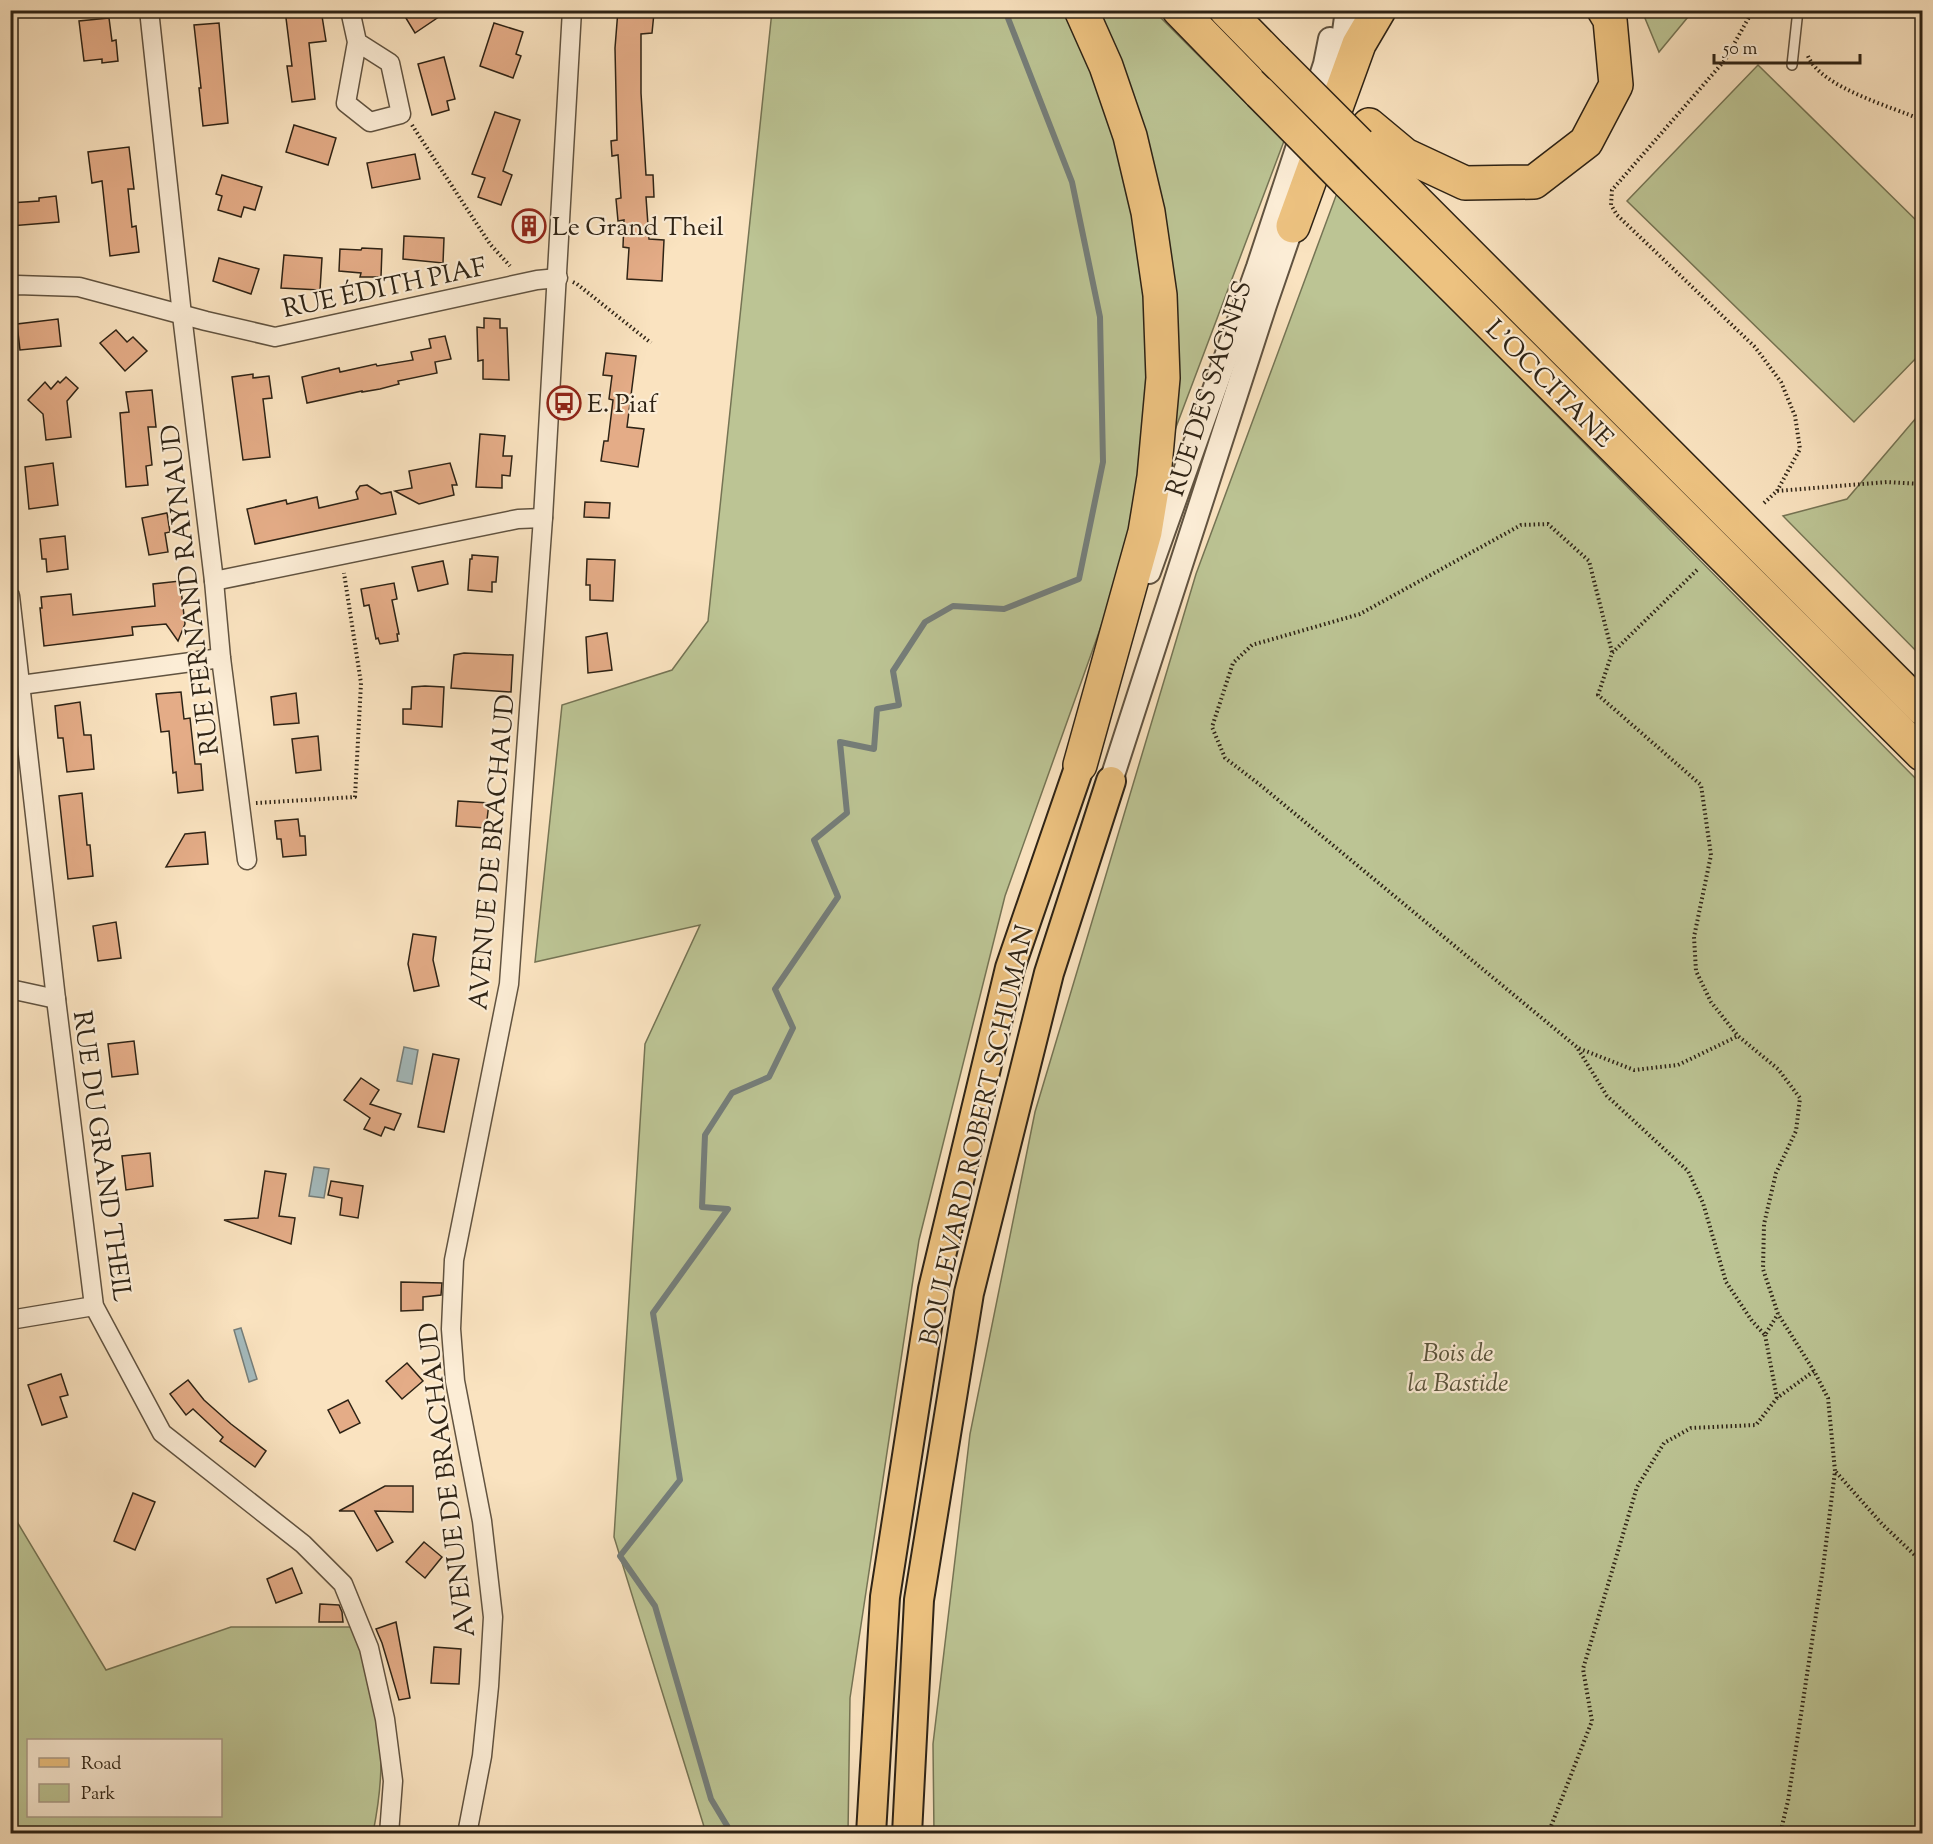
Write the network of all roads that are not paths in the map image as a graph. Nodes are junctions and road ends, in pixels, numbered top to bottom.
1 (148, 10) edge
2 (350, 10) edge
3 (572, 10) edge
4 (1081, 10) edge
5 (1179, 10) edge
6 (1226, 10) edge
7 (1333, 10) edge
8 (1347, 10) edge
9 (1379, 10) edge
10 (1604, 10) edge
11 (1798, 10) edge
12 (357, 42) junction
13 (1792, 65) dead end
14 (1364, 135) junction
15 (1293, 226) junction
16 (558, 278) junction
17 (10, 288) edge
18 (182, 315) junction
19 (543, 518) junction
20 (214, 581) junction
21 (10, 596) edge
22 (13, 643) edge
23 (221, 658) junction
24 (21, 685) junction
25 (1923, 708) edge
26 (1923, 754) edge
27 (1080, 765) junction
28 (1111, 781) joint
29 (247, 860) dead end
30 (10, 989) edge
31 (56, 999) junction
32 (94, 1306) junction
33 (10, 1320) edge
34 (389, 1833) edge
35 (467, 1833) edge
36 (871, 1833) edge
37 (907, 1833) edge

1 - 18 street, RUE FERNAND RAYNAUD
2 - 12 street
3 - 16 street, AVENUE DE BRACHAUD
4 - 27 highway
5 - 26 highway, L'OCCITANE, bridge
6 - 14 highway, L'OCCITANE, bridge
7 - 27 street, RUE DES SAGNES
8 - 15 street, RUE DES SAGNES
9 - 15 highway
10 - 14 highway
11 - 13 lane
12 - 12 street
14 - 25 highway, L'OCCITANE
15 - 28 street, RUE DES SAGNES
16 - 18 street, RUE ÉDITH PIAF
16 - 19 street, AVENUE DE BRACHAUD
17 - 18 street, RUE ÉDITH PIAF
18 - 20 street, RUE FERNAND RAYNAUD
19 - 20 street
19 - 35 street, AVENUE DE BRACHAUD
20 - 23 street, RUE FERNAND RAYNAUD
21 - 22 street, RUE DU GRAND THEIL
22 - 24 street, RUE DU GRAND THEIL
23 - 24 street
23 - 29 street, RUE FERNAND RAYNAUD
24 - 31 street, RUE DU GRAND THEIL
27 - 36 main road, BOULEVARD ROBERT SCHUMAN
28 - 37 main road, BOULEVARD ROBERT SCHUMAN
30 - 31 street
31 - 32 street, RUE DU GRAND THEIL
32 - 33 street
32 - 34 street, RUE DU GRAND THEIL

